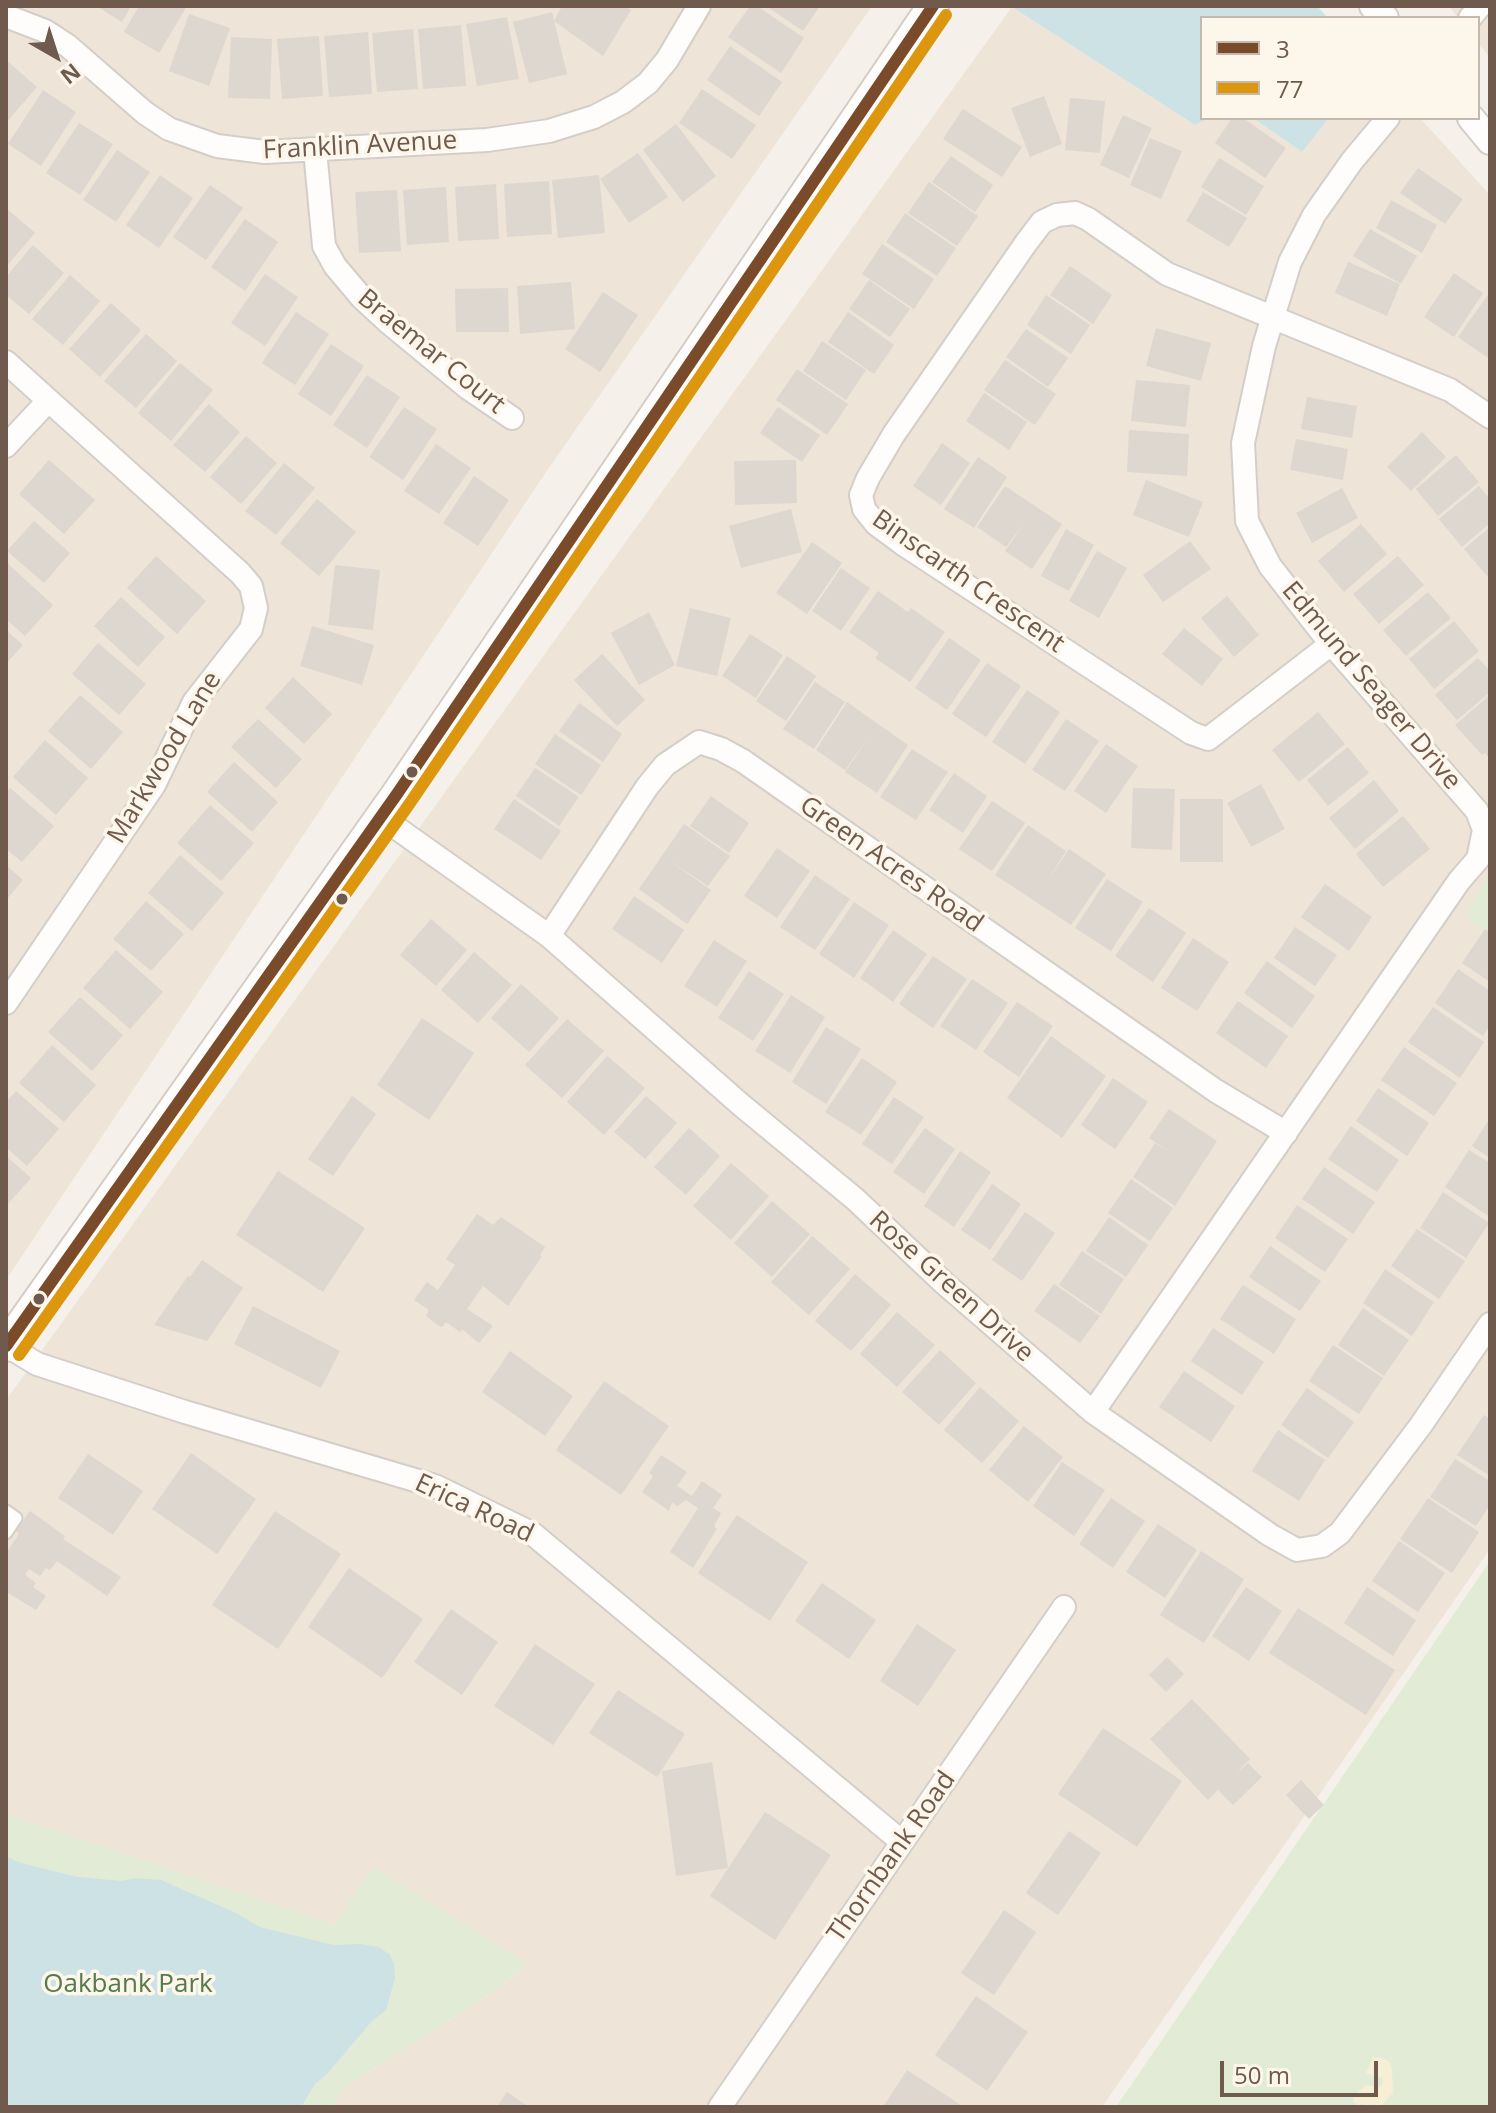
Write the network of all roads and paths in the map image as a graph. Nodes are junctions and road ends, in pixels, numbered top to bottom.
1 (699, 6) edge
2 (933, 6) edge
3 (6, 16) edge
4 (1386, 120) edge
5 (1473, 120) edge
6 (1490, 141) edge
7 (315, 150) junction
8 (1274, 319) junction
9 (6, 362) edge
10 (48, 401) junction
11 (1490, 417) edge
12 (512, 418) dead end
13 (6, 446) edge
14 (1331, 644) junction
15 (381, 817) junction
16 (549, 936) junction
17 (6, 1003) edge
18 (1286, 1133) junction
19 (1490, 1324) edge
20 (6, 1345) edge
21 (1093, 1412) junction
22 (6, 1511) edge
23 (6, 1533) edge
24 (1064, 1607) dead end
25 (902, 1842) junction
26 (720, 2107) edge

1 - 7 street, Franklin Avenue
2 - 15 main road
3 - 7 street, Franklin Avenue
4 - 8 street, Edmund Seager Drive
5 - 6 street
7 - 12 street, Braemar Court
8 - 11 street
8 - 14 street, Edmund Seager Drive
8 - 14 street, Binscarth Crescent
9 - 10 street, Markwood Lane
10 - 13 street
10 - 17 street, Markwood Lane
14 - 18 street, Edmund Seager Drive
15 - 16 street, Rose Green Drive
15 - 20 main road
16 - 18 street, Green Acres Road
16 - 21 street, Rose Green Drive
18 - 21 street, Edmund Seager Drive
19 - 21 street, Rose Green Drive
20 - 25 street, Erica Road
22 - 23 lane
24 - 25 street, Thornbank Road
25 - 26 street, Thornbank Road

